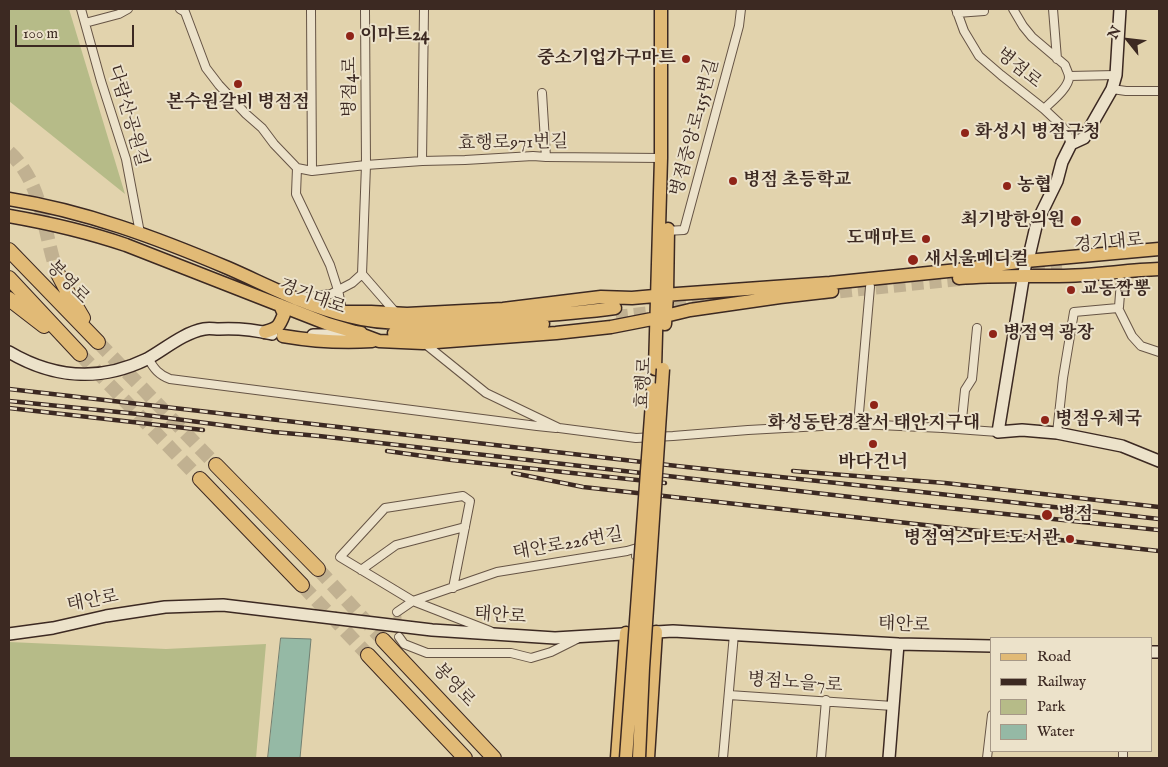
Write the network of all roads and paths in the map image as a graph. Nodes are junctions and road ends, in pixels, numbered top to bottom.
1 (81, 9) edge
2 (128, 9) edge
3 (180, 9) edge
4 (311, 9) edge
5 (366, 9) edge
6 (424, 9) edge
7 (661, 9) edge
8 (669, 9) edge
9 (741, 9) edge
10 (1013, 9) edge
11 (1053, 9) edge
12 (1120, 9) edge
13 (957, 11) edge
14 (984, 11) dead end
15 (85, 23) junction
16 (1057, 59) junction
17 (1069, 76) junction
18 (1116, 76) junction
19 (1112, 89) junction
20 (1159, 91) edge
21 (542, 93) dead end
22 (1044, 109) junction
23 (1071, 144) junction
24 (546, 158) junction
25 (661, 158) junction
26 (422, 161) junction
27 (366, 165) junction
28 (297, 168) junction
29 (312, 171) junction
30 (9, 199) edge
31 (9, 216) edge
32 (663, 232) junction
33 (140, 233) junction
34 (1159, 249) edge
35 (9, 250) edge
36 (1159, 257) edge
37 (1026, 261) junction
38 (1159, 265) edge
39 (1060, 268) junction
40 (1159, 269) edge
41 (57, 272) tunnel mouth
42 (362, 274) junction
43 (1024, 275) junction
44 (9, 278) edge
45 (1121, 282) dead end
46 (870, 288) junction
47 (338, 290) junction
48 (662, 296) junction
49 (294, 298) junction
50 (9, 299) edge
51 (280, 305) junction
52 (1118, 308) junction
53 (340, 313) junction
54 (396, 313) junction
55 (661, 317) junction
56 (977, 328) dead end
57 (265, 332) junction
58 (355, 332) junction
59 (283, 336) junction
60 (379, 341) junction
61 (423, 343) junction
62 (9, 352) edge
63 (1159, 352) edge
64 (148, 358) junction
65 (659, 369) junction
66 (858, 424) junction
67 (559, 428) junction
68 (961, 429) junction
69 (998, 432) junction
70 (1056, 433) junction
71 (1159, 461) edge
72 (216, 465) tunnel mouth
73 (200, 479) tunnel mouth
74 (465, 527) junction
75 (318, 569) tunnel mouth
76 (361, 570) junction
77 (302, 585) tunnel mouth
78 (453, 588) junction
79 (413, 601) junction
80 (397, 612) dead end
81 (656, 632) junction
82 (629, 633) junction
83 (9, 634) edge
84 (734, 634) junction
85 (502, 635) junction
86 (581, 637) junction
87 (399, 638) dead end
88 (383, 640) tunnel mouth
89 (898, 644) junction
90 (990, 646) edge
91 (368, 655) tunnel mouth
92 (729, 695) junction
93 (826, 700) junction
94 (893, 706) junction
95 (990, 732) edge
96 (465, 758) edge
97 (494, 758) edge
98 (617, 758) edge
99 (626, 758) edge
100 (639, 758) edge
101 (648, 758) edge
102 (723, 758) edge
103 (821, 758) edge
104 (889, 758) edge
105 (987, 758) edge

1 - 15 street, 다람산공원길
2 - 15 street
3 - 28 street
4 - 29 street
5 - 27 street, 병점4로
6 - 26 street
7 - 25 main road, 효행로
8 - 32 main road, 효행로
9 - 32 street, 병점중앙로155번길
10 - 16 street
11 - 16 street
12 - 18 street
13 - 14 street
13 - 22 street, 병점로
15 - 33 street, 다람산공원길
16 - 17 street
17 - 18 street
17 - 22 street
18 - 19 street
19 - 20 street
19 - 23 street
21 - 24 street
22 - 23 street, 병점로
23 - 37 street
24 - 25 street, 효행로971번길
24 - 26 street, 효행로971번길
25 - 32 main road, 효행로
26 - 27 street, 효행로971번길
27 - 29 street
27 - 42 street, 병점4로
28 - 29 street
28 - 47 street
30 - 33 main road, 경기대로
31 - 51 main road, 경기대로
32 - 48 main road, 효행로
33 - 49 main road, 경기대로
34 - 39 main road
35 - 41 highway, 봉영로
36 - 39 main road, 경기대로
37 - 39 main road, 경기대로
37 - 43 street
37 - 48 main road, 경기대로
38 - 39 main road, 경기대로
39 - 40 main road
39 - 43 main road
42 - 47 street
42 - 54 street
43 - 46 main road
43 - 69 street
44 - 50 highway
45 - 52 street
46 - 55 main road
46 - 66 street
47 - 49 street
47 - 53 street
48 - 54 main road, 경기대로
48 - 55 main road, 효행로
49 - 53 main road, 경기대로
51 - 57 main road
51 - 58 main road, 경기대로
52 - 63 street
52 - 70 street
53 - 54 main road, 경기대로
53 - 58 main road, 경기대로
55 - 61 main road
55 - 65 main road, 효행로
56 - 68 street
57 - 59 street
57 - 64 street
58 - 59 street
58 - 60 main road
59 - 60 main road
60 - 61 main road
61 - 67 street
62 - 64 street
64 - 67 street
65 - 99 main road, bridge
65 - 100 main road, 효행로, bridge
66 - 67 street
66 - 68 street
68 - 69 street
69 - 70 street
70 - 71 street
72 - 75 highway
73 - 77 highway
74 - 76 street
74 - 76 street
74 - 78 street
76 - 79 street
78 - 79 street, 태안로226번길
78 - 82 street, 태안로226번길
79 - 80 street, 태안로226번길
79 - 85 street
81 - 82 street, 태안로
81 - 84 street, 태안로
81 - 101 main road
82 - 86 street, 태안로
82 - 98 main road
83 - 85 street, 태안로
84 - 89 street, 태안로
84 - 92 street
85 - 86 street, 태안로
86 - 87 street
88 - 97 highway, 봉영로
89 - 90 street, 태안로
89 - 94 street
91 - 96 highway
92 - 93 street, 병점노을7로
92 - 102 street, 병점노을7로
93 - 94 street, 병점노을7로
93 - 103 street
94 - 104 street
95 - 105 street

